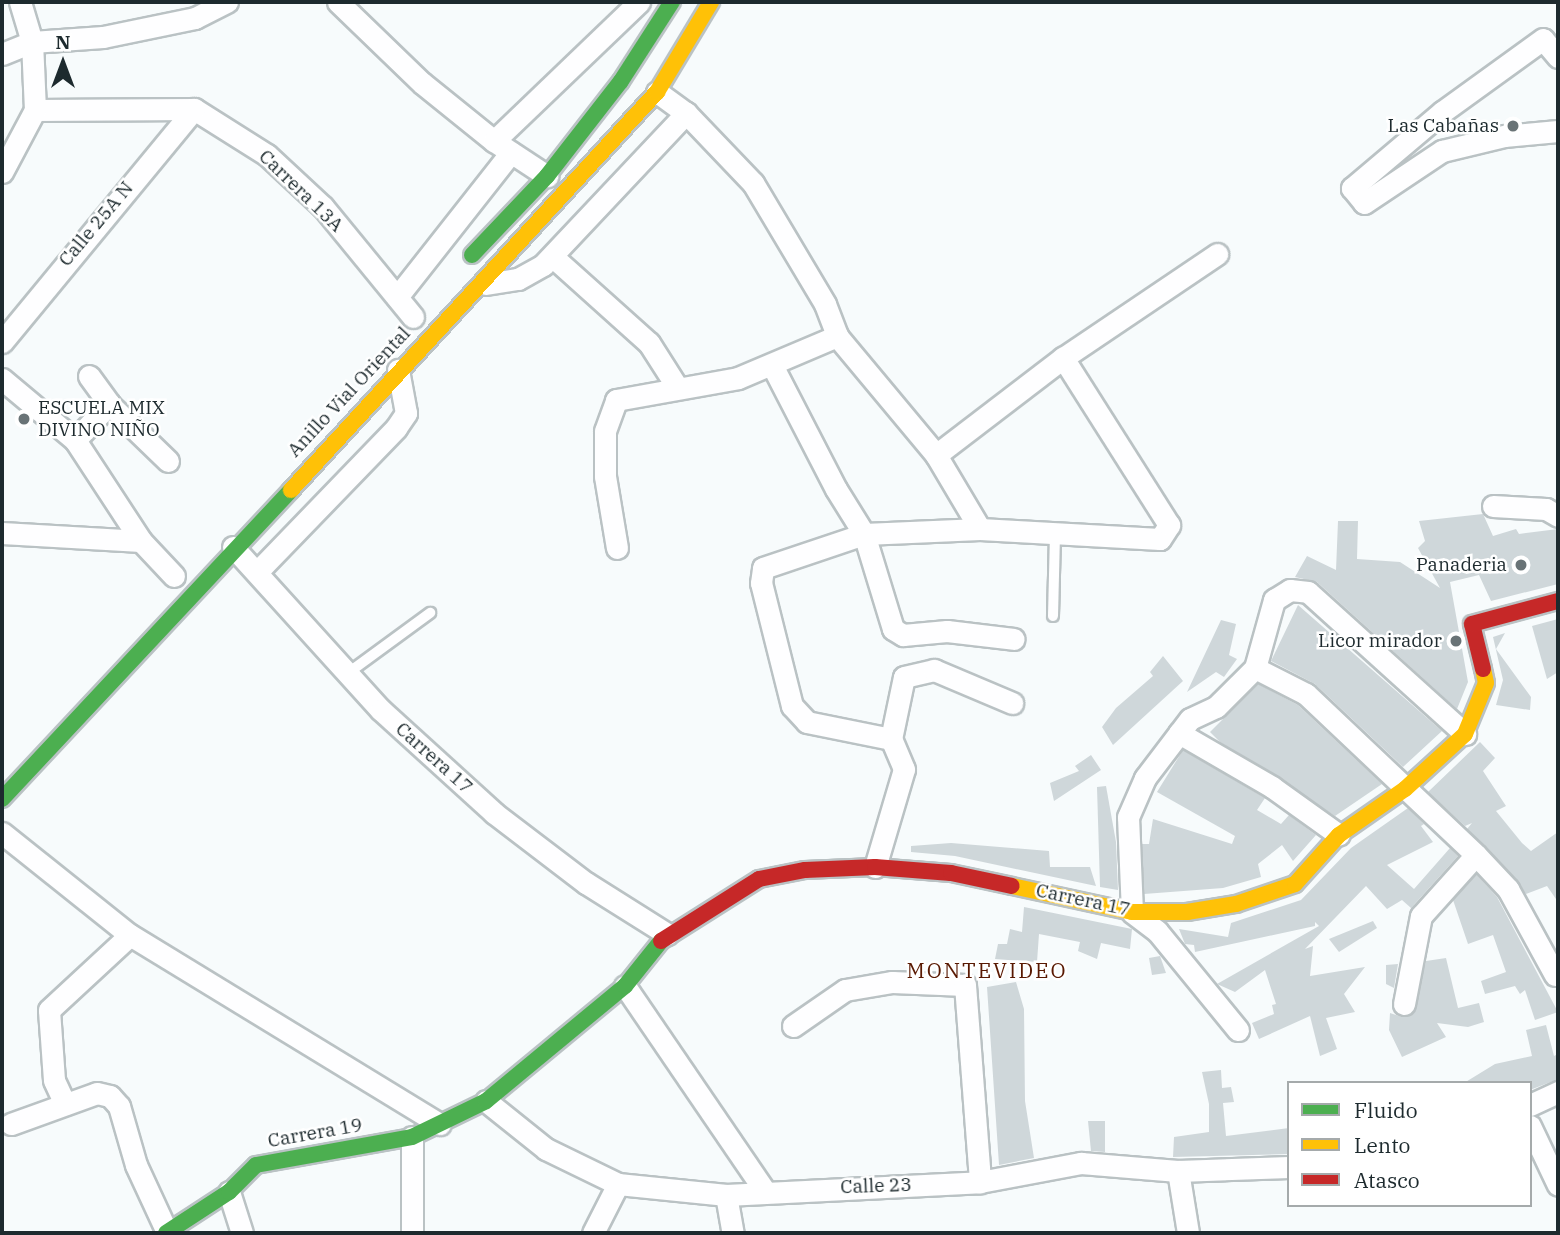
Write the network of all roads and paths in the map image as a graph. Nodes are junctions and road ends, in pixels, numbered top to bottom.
1 (20, 2) edge
2 (227, 2) edge
3 (338, 2) edge
4 (639, 2) edge
5 (672, 2) edge
6 (711, 2) edge
7 (32, 42) junction
8 (2, 54) edge
9 (1558, 57) edge
10 (657, 92) junction
11 (194, 109) junction
12 (35, 110) junction
13 (1442, 112) junction
14 (686, 113) junction
15 (1558, 131) edge
16 (1464, 144) junction
17 (503, 147) junction
18 (2, 172) edge
19 (547, 176) junction
20 (1217, 254) dead end
21 (553, 257) junction
22 (458, 270) dead end
23 (477, 286) junction
24 (397, 297) junction
25 (413, 317) dead end
26 (837, 336) junction
27 (2, 342) edge
28 (1063, 358) junction
29 (773, 367) junction
30 (398, 370) junction
31 (89, 376) dead end
32 (2, 379) edge
33 (677, 387) junction
34 (109, 404) junction
35 (75, 440) junction
36 (936, 455) junction
37 (168, 461) dead end
38 (1493, 506) dead end
39 (1558, 516) edge
40 (980, 529) junction
41 (2, 533) edge
42 (1055, 533) junction
43 (864, 534) junction
44 (141, 541) junction
45 (233, 547) junction
46 (617, 548) dead end
47 (178, 571) joint
48 (258, 571) junction
49 (158, 593) dead end
50 (1558, 601) edge
51 (430, 613) dead end
52 (1053, 616) dead end
53 (1014, 639) dead end
54 (1255, 668) junction
55 (348, 673) junction
56 (1012, 704) dead end
57 (1179, 733) junction
58 (1465, 734) junction
59 (891, 739) junction
60 (1405, 789) junction
61 (2, 799) edge
62 (2, 833) edge
63 (1339, 835) junction
64 (1476, 855) junction
65 (875, 867) junction
66 (1132, 912) junction
67 (667, 934) junction
68 (130, 935) junction
69 (1555, 975) dead end
70 (625, 986) junction
71 (1404, 1004) dead end
72 (793, 1026) dead end
73 (1238, 1030) dead end
74 (1558, 1092) edge
75 (486, 1101) junction
76 (65, 1104) junction
77 (1532, 1104) edge
78 (10, 1124) dead end
79 (440, 1124) junction
80 (1532, 1130) edge
81 (412, 1137) junction
82 (1287, 1167) edge
83 (1178, 1171) junction
84 (980, 1182) junction
85 (618, 1184) junction
86 (1558, 1185) edge
87 (765, 1191) junction
88 (229, 1192) junction
89 (726, 1195) junction
90 (167, 1233) edge
91 (242, 1233) edge
92 (412, 1233) edge
93 (593, 1233) edge
94 (733, 1233) edge
95 (1188, 1233) edge

1 - 7 street
2 - 7 street
3 - 17 street
4 - 17 street
5 - 19 main road
6 - 10 main road, Anillo Vial Oriental
7 - 8 street
7 - 12 street
9 - 13 street
10 - 14 street
10 - 23 main road, Anillo Vial Oriental
11 - 12 street
11 - 24 street, Carrera 13A
11 - 27 street, Calle 25A N
12 - 18 street
13 - 16 street
13 - 16 street
14 - 21 street
14 - 26 street
15 - 16 street
17 - 19 street
17 - 24 street
19 - 22 main road
20 - 28 street
21 - 23 street
21 - 33 street
23 - 30 main road, Anillo Vial Oriental
24 - 25 street, Carrera 13A
26 - 29 street
26 - 36 street
28 - 36 street
28 - 42 street
29 - 33 street
29 - 43 street
30 - 45 main road, Anillo Vial Oriental
30 - 48 street
31 - 34 street
32 - 35 street
33 - 46 street
34 - 35 street
34 - 37 street
35 - 44 street
36 - 40 street
38 - 39 street
40 - 42 street
40 - 43 street
41 - 44 street
42 - 52 lane
43 - 53 street
43 - 59 street
44 - 47 street
45 - 48 street, Carrera 17
45 - 61 main road, Anillo Vial Oriental
47 - 49 main road
48 - 55 street, Carrera 17
50 - 58 main road, Carrera 17
51 - 55 lane
54 - 57 street
54 - 58 street
54 - 60 street
55 - 67 street, Carrera 17
56 - 59 street
57 - 63 street
57 - 66 street
58 - 60 main road, Carrera 17
59 - 65 street
60 - 63 main road, Carrera 17
60 - 64 street
62 - 68 street
63 - 66 main road, Carrera 17
64 - 69 street
64 - 71 street
65 - 66 main road, Carrera 17
65 - 67 main road, Carrera 17
66 - 73 street
67 - 70 main road, Carrera 17
68 - 76 street
68 - 79 street
70 - 75 main road, Carrera 17
70 - 87 street
72 - 84 street
74 - 77 street
75 - 79 main road, Carrera 19
75 - 85 street, Calle 23
76 - 78 street
76 - 90 street
79 - 81 main road, Carrera 19
80 - 86 street
81 - 88 main road, Carrera 19
81 - 92 street
82 - 83 street, Calle 23
83 - 84 street, Calle 23
83 - 95 street
84 - 87 street, Calle 23
85 - 89 street, Calle 23
85 - 93 street
87 - 89 street, Calle 23
88 - 90 main road, Carrera 19
88 - 91 street
89 - 94 street

